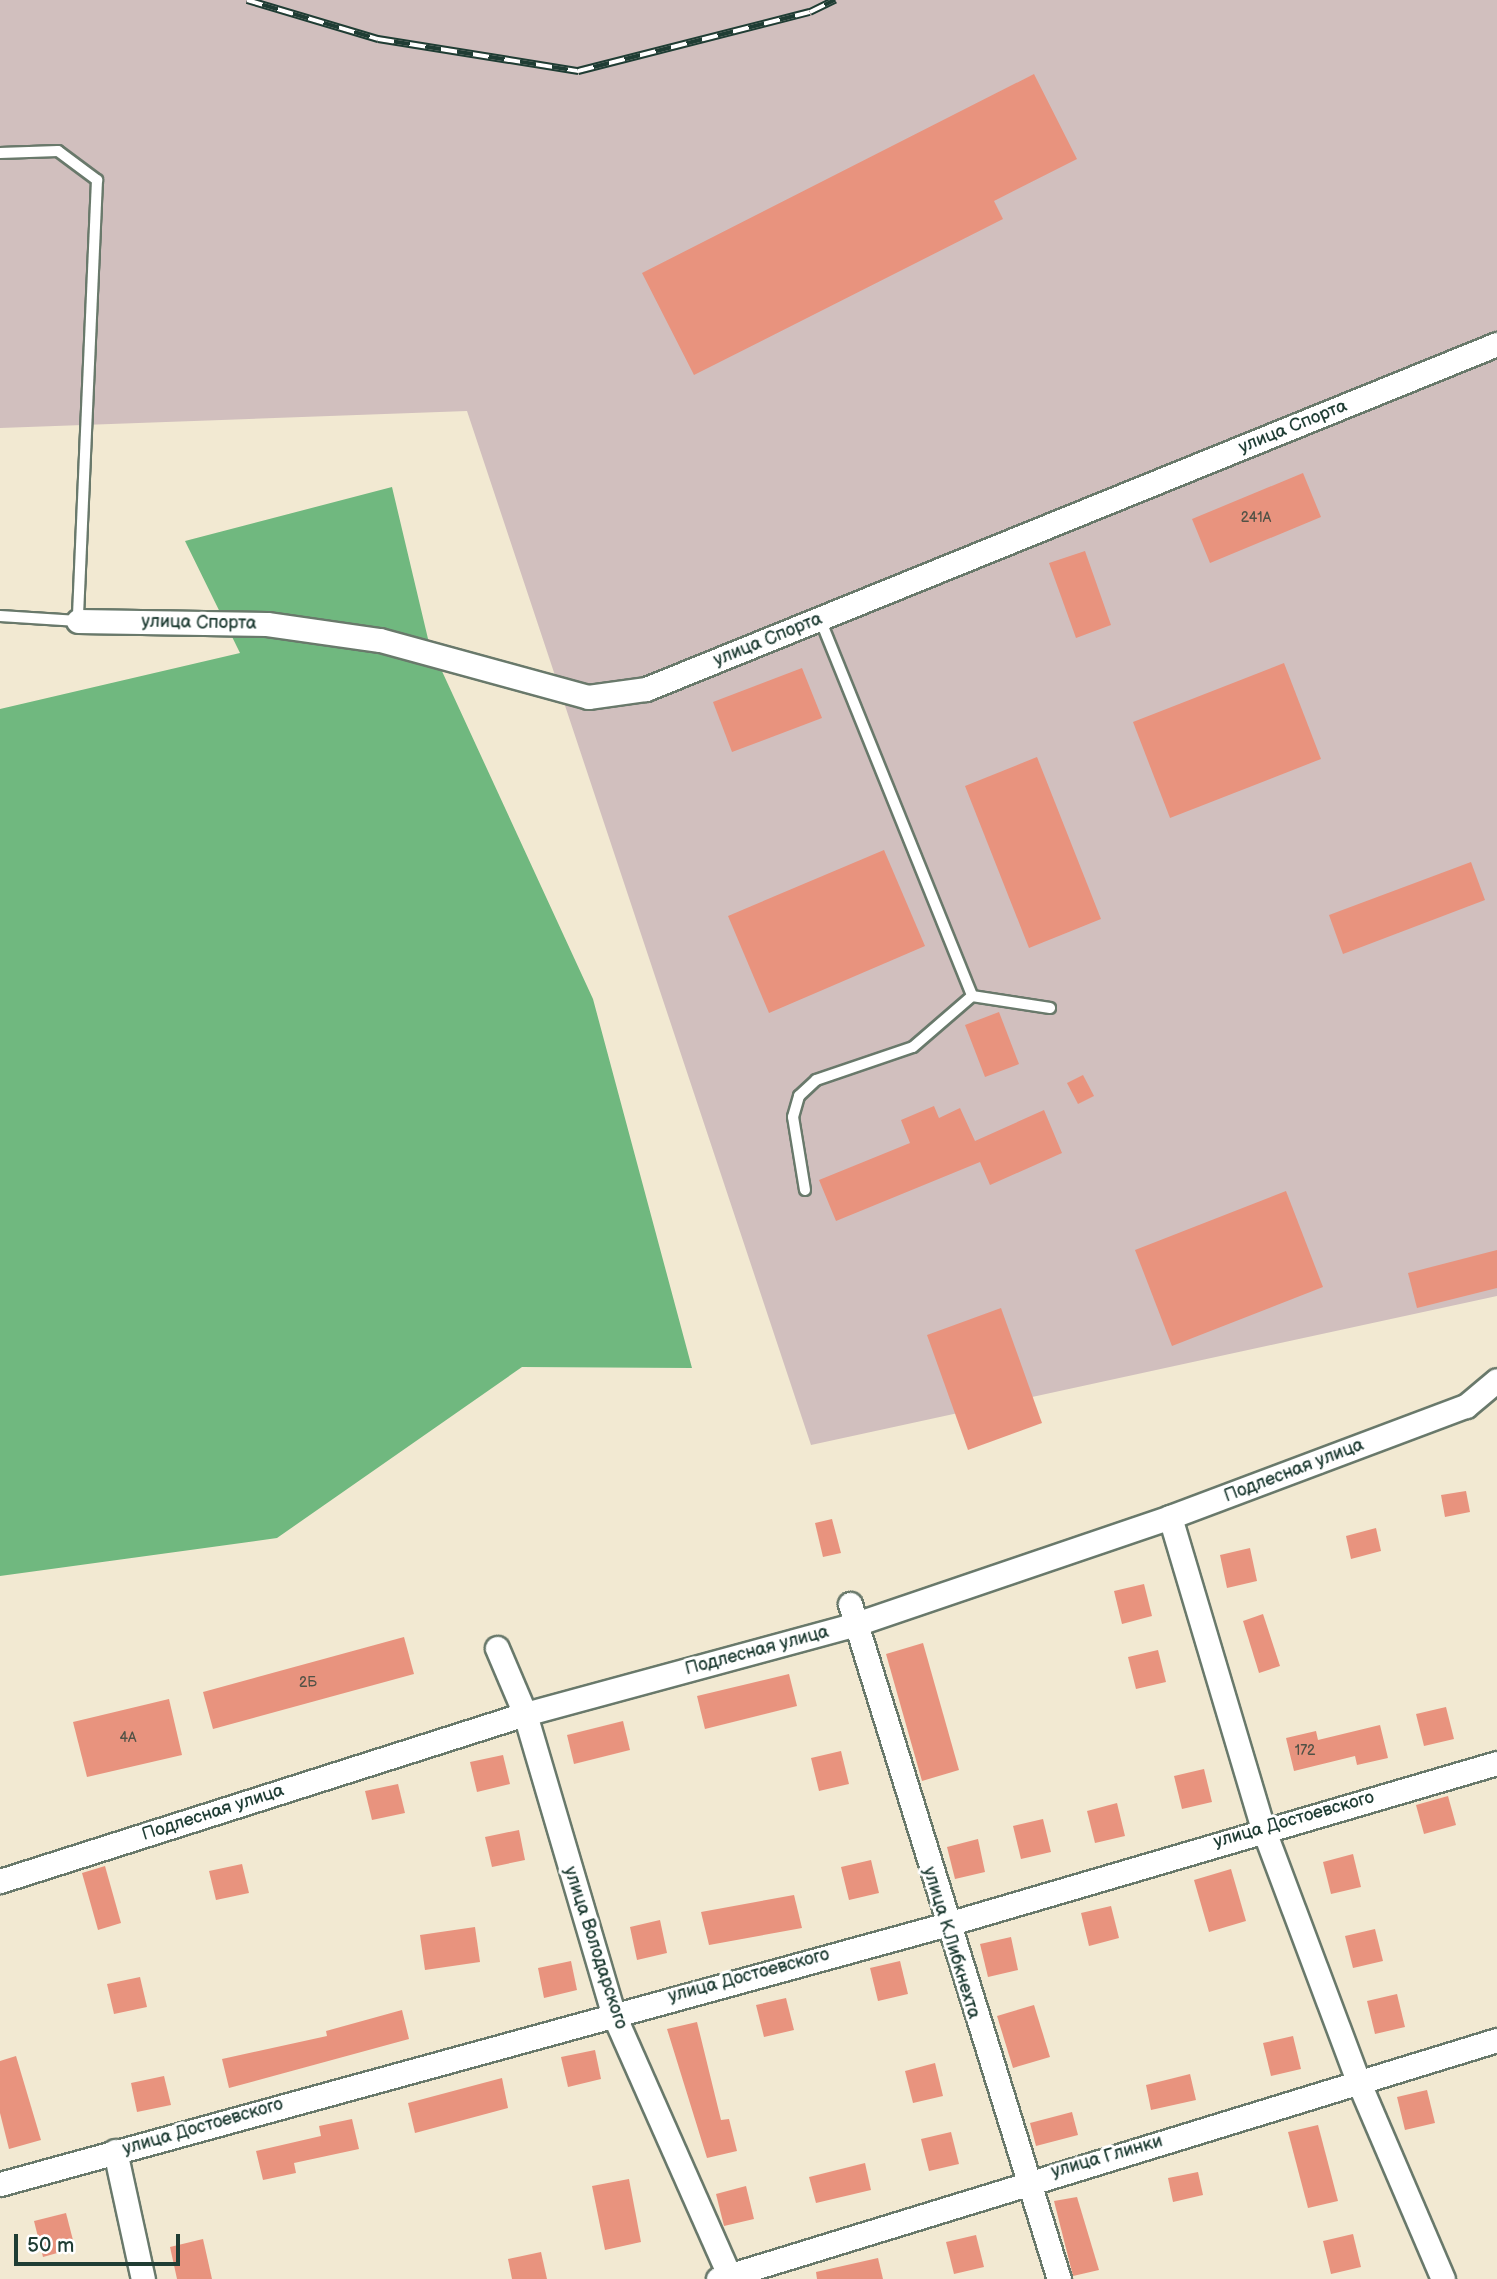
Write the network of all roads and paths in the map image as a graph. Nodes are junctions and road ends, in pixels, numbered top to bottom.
1 (0, 153) edge
2 (1497, 344) edge
3 (0, 616) edge
4 (820, 619) junction
5 (78, 621) junction
6 (972, 996) junction
7 (1050, 1007) dead end
8 (805, 1190) dead end
9 (1497, 1380) edge
10 (1170, 1517) junction
11 (853, 1614) junction
12 (498, 1648) dead end
13 (525, 1714) junction
14 (1497, 1763) edge
15 (1263, 1828) junction
16 (0, 1881) edge
17 (944, 1925) junction
18 (612, 2013) junction
19 (1497, 2040) edge
20 (1359, 2083) junction
21 (115, 2151) junction
22 (1026, 2181) junction
23 (0, 2184) edge
24 (726, 2278) edge
25 (143, 2279) edge
26 (1059, 2279) edge
27 (1443, 2279) edge

1 - 5 lane
2 - 4 street, улица Спорта
3 - 5 lane, улица Спорта
4 - 5 street, улица Спорта
4 - 6 lane
6 - 7 lane
6 - 8 lane
9 - 10 street, Подлесная улица
10 - 11 street, Подлесная улица
10 - 15 street
11 - 13 street, Подлесная улица
11 - 17 street, улица К.Либкнехта
12 - 13 street, улица Володарского
13 - 16 street, Подлесная улица
13 - 18 street, улица Володарского
14 - 15 street, улица Достоевского
15 - 17 street, улица Достоевского
15 - 20 street
17 - 18 street, улица Достоевского
17 - 22 street, улица К.Либкнехта
18 - 21 street, улица Достоевского
18 - 24 street, улица Володарского
19 - 20 street, улица Глинки
20 - 22 street, улица Глинки
20 - 27 street
21 - 23 street, улица Достоевского
21 - 25 street
22 - 24 street, улица Глинки
22 - 26 street, улица К.Либкнехта

